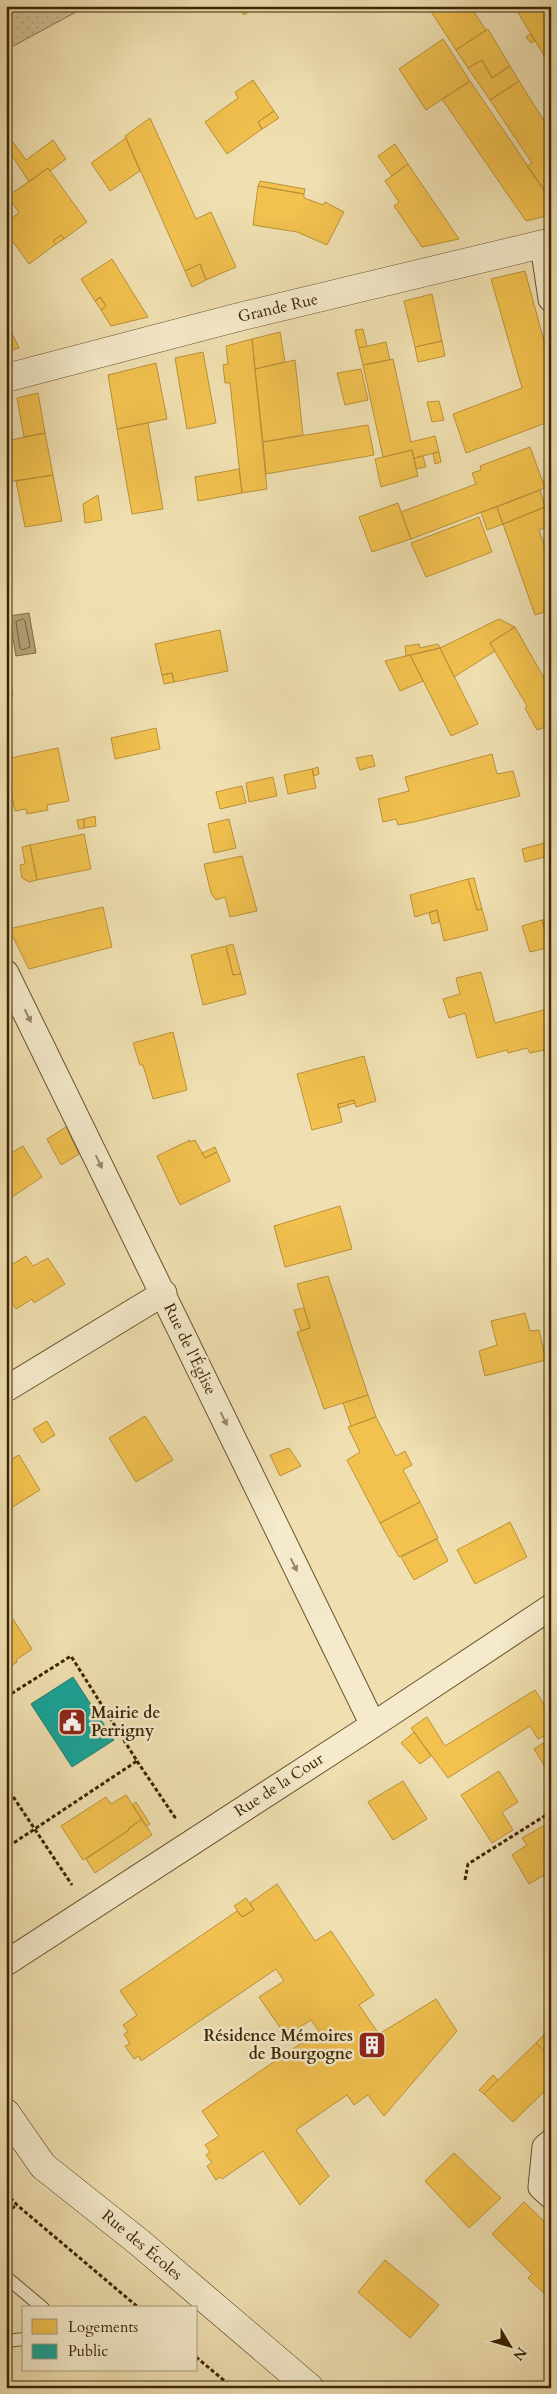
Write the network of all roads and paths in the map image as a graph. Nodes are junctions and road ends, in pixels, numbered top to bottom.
1 (547, 244) edge
2 (551, 299) edge
3 (6, 378) edge
4 (6, 973) edge
5 (164, 1293) junction
6 (6, 1389) edge
7 (551, 1607) edge
8 (6, 1697) edge
9 (373, 1725) junction
10 (137, 1761) junction
11 (6, 1786) edge
12 (551, 1812) edge
13 (179, 1823) dead end
14 (35, 1830) junction
15 (6, 1848) edge
16 (465, 1880) dead end
17 (73, 1887) dead end
18 (6, 1963) edge
19 (6, 2113) edge
20 (551, 2142) edge
21 (6, 2193) edge
22 (551, 2196) edge
23 (17, 2205) junction
24 (6, 2212) edge
25 (6, 2278) edge
26 (41, 2306) edge
27 (137, 2306) edge
28 (22, 2339) edge
29 (6, 2341) edge
30 (198, 2359) edge
31 (233, 2388) edge
32 (310, 2388) edge

1 - 2 street
1 - 3 street, Grande Rue
4 -> 5 street, Rue de l'Église
5 - 6 street
5 -> 9 street, Rue de l'Église
7 - 9 street, Rue de la Cour
8 - 10 path
9 - 18 street, Rue de la Cour
10 - 13 path
10 - 14 path
11 - 14 path
12 - 16 path
14 - 15 path
14 - 17 path
19 - 32 street, Rue des Écoles
20 - 22 street
21 - 23 path
23 - 24 path
23 - 27 path
25 - 26 lane
28 - 29 lane
30 - 31 path

